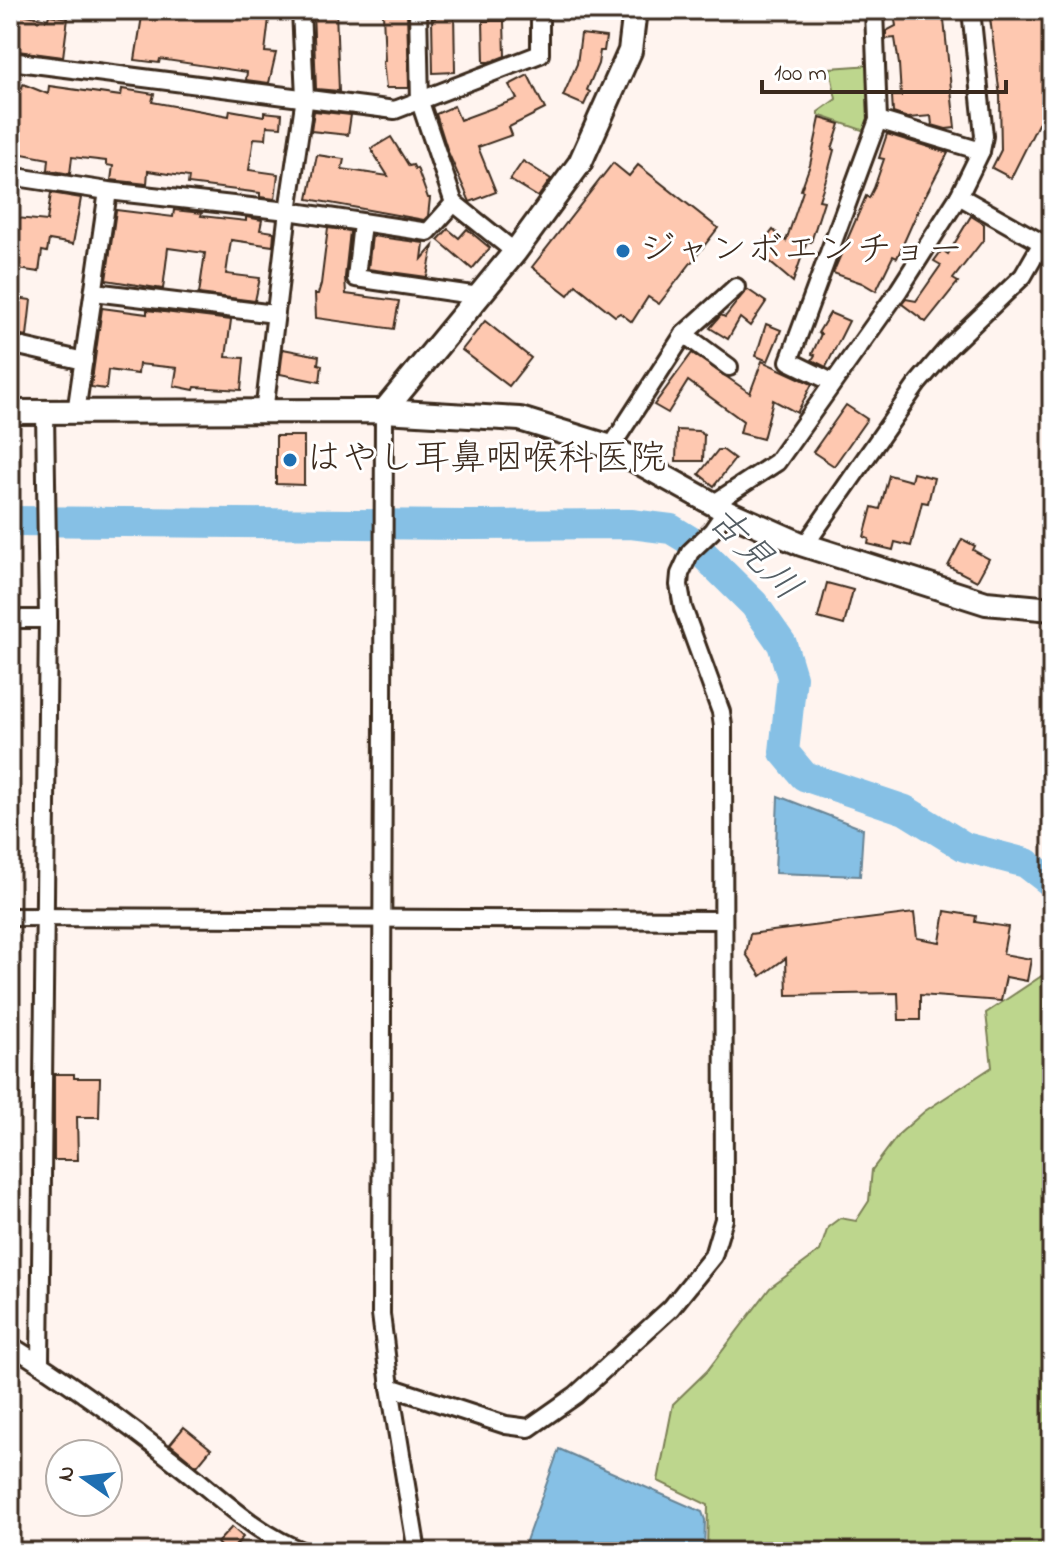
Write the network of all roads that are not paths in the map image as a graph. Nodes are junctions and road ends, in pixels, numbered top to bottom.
1 (301, 10) edge
2 (418, 10) edge
3 (540, 10) edge
4 (635, 10) edge
5 (874, 10) edge
6 (971, 10) edge
7 (10, 61) edge
8 (305, 97) junction
9 (420, 102) junction
10 (878, 120) junction
11 (981, 151) junction
12 (10, 176) edge
13 (108, 191) junction
14 (959, 196) junction
15 (454, 203) junction
16 (288, 211) junction
17 (362, 223) junction
18 (1047, 242) edge
19 (515, 252) junction
20 (736, 287) dead end
21 (94, 292) junction
22 (479, 296) junction
23 (275, 314) junction
24 (684, 334) junction
25 (10, 344) edge
26 (84, 361) junction
27 (729, 367) dead end
28 (832, 382) junction
29 (384, 411) junction
30 (10, 412) edge
31 (45, 412) junction
32 (76, 413) junction
33 (264, 413) junction
34 (611, 447) junction
35 (719, 508) junction
36 (805, 545) junction
37 (1052, 609) edge
38 (10, 619) edge
39 (48, 619) junction
40 (10, 917) edge
41 (44, 918) junction
42 (382, 920) junction
43 (723, 920) junction
44 (10, 1345) edge
45 (40, 1363) junction
46 (390, 1387) junction
47 (304, 1552) edge
48 (417, 1552) edge

1 - 8 street
2 - 9 street
3 - 9 street
4 - 19 street
5 - 10 street
6 - 11 street
7 - 8 street
8 - 9 street
8 - 16 street
9 - 15 street
10 - 11 street
10 - 28 street
11 - 14 street
12 - 13 street
13 - 16 street
13 - 21 street
14 - 18 street
14 - 28 street
15 - 17 street
15 - 19 street
16 - 17 street
16 - 23 street
17 - 22 street
18 - 36 street
19 - 22 street
20 - 24 street
21 - 23 street
21 - 26 street
22 - 29 street
23 - 33 street
24 - 27 street
24 - 34 street
25 - 26 street
26 - 32 street
28 - 35 street
29 - 33 street
29 - 34 street
29 - 42 street
30 - 31 street
31 - 32 street
31 - 39 street
32 - 33 street
34 - 35 street
35 - 36 street
35 - 43 street
36 - 37 street
38 - 39 street
39 - 41 street
40 - 41 street
41 - 42 street
41 - 45 street
42 - 43 street
42 - 46 street
43 - 46 street
44 - 45 street
45 - 47 street
46 - 48 street

